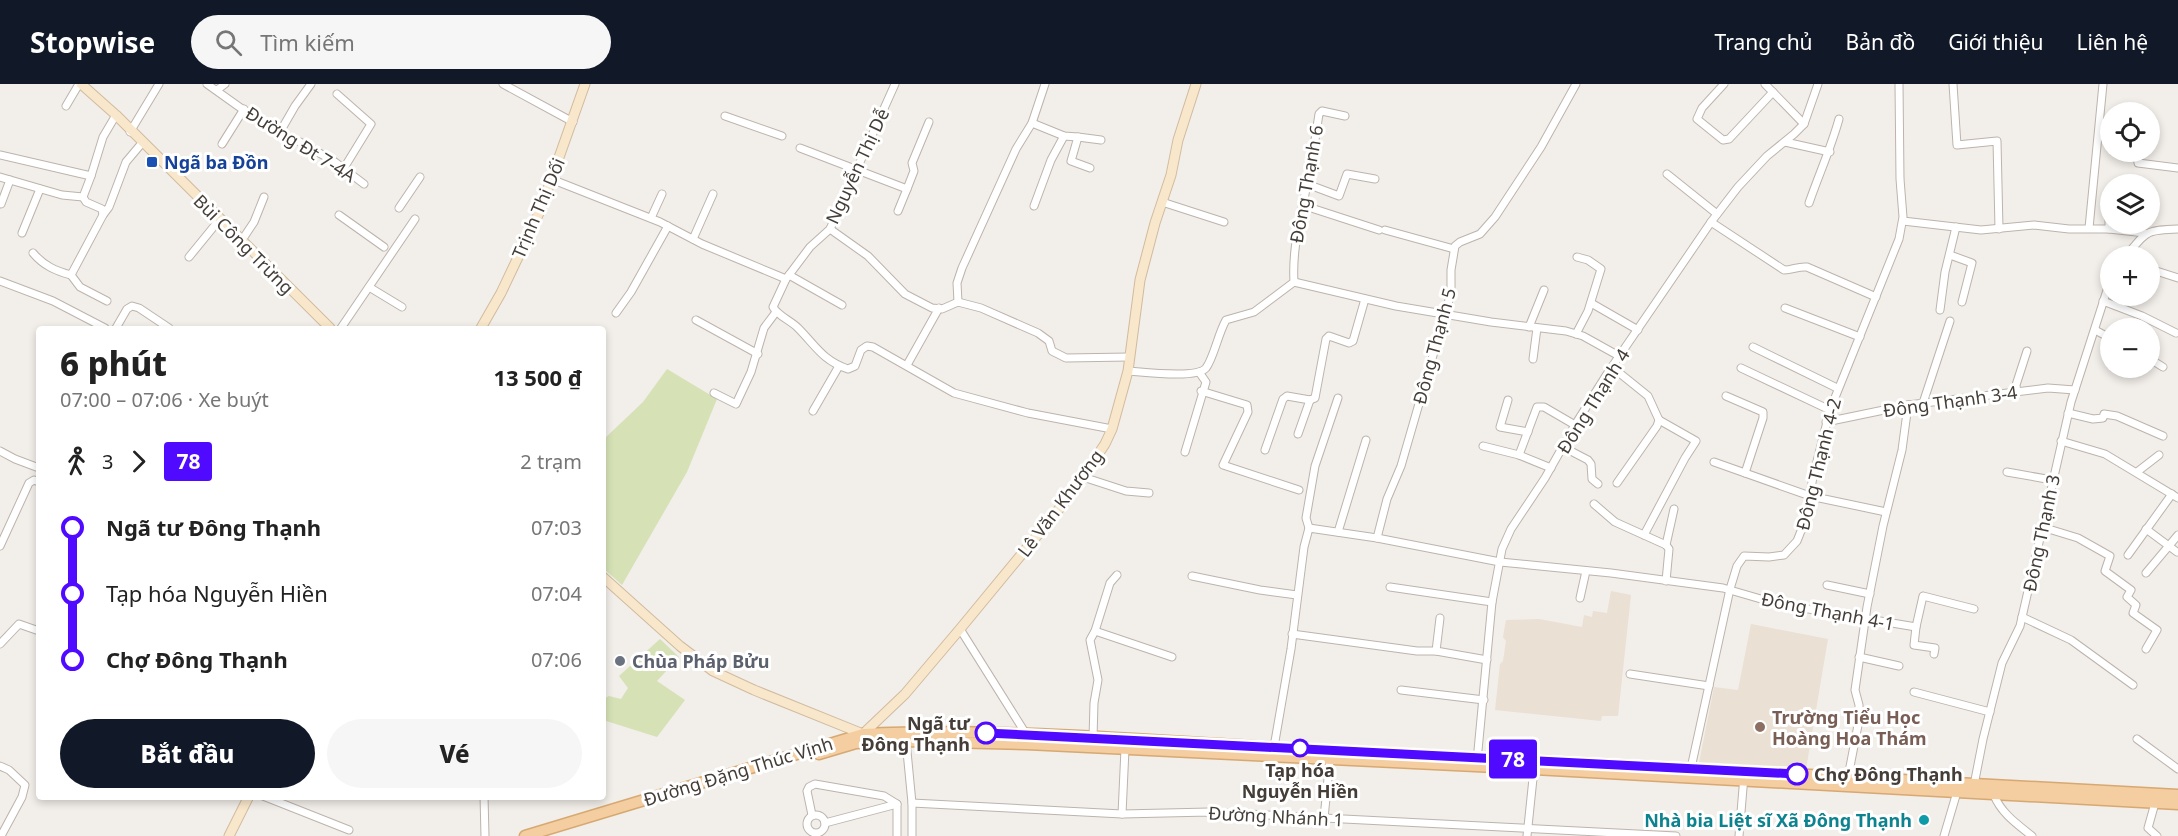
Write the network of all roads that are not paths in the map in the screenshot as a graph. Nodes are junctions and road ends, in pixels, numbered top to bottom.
1 (80, 84) edge
2 (159, 84) edge
3 (207, 84) edge
4 (225, 84) edge
5 (311, 84) edge
6 (503, 84) edge
7 (585, 84) edge
8 (895, 84) edge
9 (1045, 84) edge
10 (1196, 84) edge
11 (1576, 84) edge
12 (1724, 84) edge
13 (1766, 84) edge
14 (1818, 84) edge
15 (1899, 84) edge
16 (1953, 84) edge
17 (2103, 84) edge
18 (217, 90) junction
19 (1773, 92) junction
20 (337, 94) dead end
21 (66, 105) dead end
22 (244, 109) junction
23 (116, 115) junction
24 (725, 116) dead end
25 (1345, 116) dead end
26 (1839, 119) dead end
27 (573, 122) junction
28 (928, 122) dead end
29 (1032, 123) junction
30 (1804, 124) junction
31 (130, 132) junction
32 (280, 132) junction
33 (782, 136) dead end
34 (1064, 136) junction
35 (1078, 137) junction
36 (1101, 140) dead end
37 (1785, 142) junction
38 (142, 144) junction
39 (222, 144) dead end
40 (800, 148) dead end
41 (1830, 152) junction
42 (0, 155) edge
43 (2138, 162) edge
44 (344, 168) junction
45 (1090, 168) dead end
46 (2178, 168) edge
47 (857, 169) junction
48 (1666, 174) dead end
49 (92, 176) junction
50 (0, 177) edge
51 (420, 177) dead end
52 (551, 179) junction
53 (1375, 179) dead end
54 (10, 180) junction
55 (364, 184) dead end
56 (1307, 184) junction
57 (40, 189) junction
58 (907, 189) junction
59 (662, 194) dead end
60 (713, 195) dead end
61 (82, 197) junction
62 (264, 197) dead end
63 (1162, 202) junction
64 (1809, 202) dead end
65 (1, 204) edge
66 (1302, 205) junction
67 (1034, 206) dead end
68 (399, 208) dead end
69 (898, 211) dead end
70 (1718, 214) junction
71 (103, 215) junction
72 (339, 216) dead end
73 (651, 218) junction
74 (220, 219) junction
75 (415, 219) dead end
76 (1903, 221) junction
77 (1224, 222) dead end
78 (1711, 222) junction
79 (668, 226) junction
80 (1956, 227) junction
81 (2089, 228) junction
82 (830, 229) junction
83 (1999, 229) junction
84 (2100, 229) edge
85 (2178, 229) edge
86 (2160, 230) edge
87 (22, 233) dead end
88 (2144, 234) edge
89 (693, 239) junction
90 (242, 240) junction
91 (2134, 246) edge
92 (384, 247) dead end
93 (1454, 249) junction
94 (33, 253) dead end
95 (1950, 255) junction
96 (189, 257) dead end
97 (1577, 257) dead end
98 (2160, 272) edge
99 (71, 275) junction
100 (788, 277) junction
101 (2178, 278) edge
102 (0, 281) edge
103 (1294, 282) junction
104 (369, 287) junction
105 (1544, 290) dead end
106 (1876, 297) junction
107 (1365, 299) junction
108 (106, 301) dead end
109 (958, 302) junction
110 (1962, 302) dead end
111 (1591, 303) junction
112 (842, 305) dead end
113 (2102, 306) edge
114 (2116, 306) edge
115 (402, 307) dead end
116 (939, 308) junction
117 (1785, 308) dead end
118 (1940, 310) dead end
119 (776, 312) junction
120 (616, 313) dead end
121 (1444, 313) junction
122 (696, 320) dead end
123 (1950, 321) dead end
124 (101, 326) edge
125 (117, 326) edge
126 (166, 326) edge
127 (328, 326) edge
128 (342, 326) edge
129 (482, 326) edge
130 (1533, 327) junction
131 (1638, 330) junction
132 (2095, 330) junction
133 (2100, 333) edge
134 (1576, 334) junction
135 (2175, 334) edge
136 (1860, 337) junction
137 (1753, 347) dead end
138 (2027, 351) dead end
139 (758, 354) junction
140 (1620, 356) junction
141 (1129, 357) junction
142 (1533, 359) dead end
143 (907, 365) junction
144 (2160, 365) edge
145 (838, 366) junction
146 (1612, 367) junction
147 (2163, 367) dead end
148 (1741, 368) dead end
149 (1128, 371) junction
150 (1199, 372) junction
151 (1837, 388) junction
152 (2074, 390) junction
153 (1201, 391) junction
154 (714, 393) dead end
155 (2017, 393) junction
156 (1726, 396) dead end
157 (1338, 398) dead end
158 (1310, 400) junction
159 (1508, 400) dead end
160 (1923, 403) junction
161 (1908, 405) junction
162 (1830, 410) junction
163 (813, 411) dead end
164 (2068, 413) junction
165 (1659, 420) junction
166 (1826, 422) junction
167 (1575, 425) junction
168 (1112, 429) junction
169 (1528, 432) junction
170 (1298, 434) dead end
171 (2163, 436) dead end
172 (1366, 440) dead end
173 (2061, 441) junction
174 (1483, 446) dead end
175 (1563, 447) junction
176 (1265, 450) dead end
177 (0, 451) edge
178 (1185, 452) dead end
179 (1519, 455) junction
180 (2159, 455) dead end
181 (1714, 462) dead end
182 (36, 467) edge
183 (1551, 468) junction
184 (2007, 472) dead end
185 (2136, 472) junction
186 (1745, 473) junction
187 (1083, 477) junction
188 (2052, 480) junction
189 (36, 481) edge
190 (1617, 483) dead end
191 (1598, 484) dead end
192 (1299, 490) dead end
193 (1149, 493) dead end
194 (1810, 496) junction
195 (2175, 496) edge
196 (1594, 504) dead end
197 (1674, 509) dead end
198 (1886, 512) junction
199 (2042, 527) junction
200 (1309, 528) junction
201 (2146, 529) junction
202 (1338, 532) junction
203 (1644, 535) junction
204 (2178, 535) edge
205 (1377, 538) junction
206 (1666, 545) junction
207 (2168, 545) junction
208 (0, 546) edge
209 (2177, 552) edge
210 (2128, 555) dead end
211 (1500, 562) junction
212 (1586, 571) junction
213 (2146, 573) dead end
214 (1117, 575) dead end
215 (1192, 576) dead end
216 (606, 580) edge
217 (1666, 580) junction
218 (1827, 585) dead end
219 (1390, 587) dead end
220 (1731, 589) junction
221 (1870, 594) junction
222 (1297, 595) junction
223 (1580, 598) dead end
224 (1492, 602) junction
225 (1974, 609) dead end
226 (2022, 617) junction
227 (1440, 618) dead end
228 (1865, 619) junction
229 (1916, 627) junction
230 (960, 629) junction
231 (36, 630) edge
232 (1095, 631) junction
233 (1292, 634) junction
234 (0, 644) edge
235 (2146, 649) dead end
236 (1436, 651) junction
237 (1934, 654) dead end
238 (1172, 657) dead end
239 (1859, 657) junction
240 (1488, 660) junction
241 (1899, 666) dead end
242 (1630, 674) dead end
243 (2133, 685) dead end
244 (1709, 686) junction
245 (1401, 690) dead end
246 (1914, 692) dead end
247 (1484, 700) junction
248 (1990, 712) junction
249 (1026, 734) junction
250 (863, 738) junction
251 (1093, 738) junction
252 (2137, 740) dead end
253 (906, 741) junction
254 (1274, 747) junction
255 (1125, 749) junction
256 (1330, 759) junction
257 (1477, 762) junction
258 (0, 766) edge
259 (1691, 768) junction
260 (1534, 769) junction
261 (2178, 769) edge
262 (1744, 776) junction
263 (1848, 777) junction
264 (1975, 789) junction
265 (1957, 792) junction
266 (1995, 795) junction
267 (2178, 795) edge
268 (247, 800) edge
269 (273, 800) edge
270 (483, 800) edge
271 (912, 803) junction
272 (2155, 803) junction
273 (897, 804) junction
274 (2178, 804) edge
275 (1122, 813) junction
276 (812, 815) junction
277 (1324, 818) junction
278 (825, 823) junction
279 (349, 830) dead end
280 (1528, 832) edge
281 (817, 835) edge
282 (1, 836) edge
283 (229, 836) edge
284 (485, 836) edge
285 (525, 836) edge
286 (542, 836) edge
287 (897, 836) edge
288 (912, 836) edge
289 (1676, 836) edge
290 (1739, 836) edge
291 (1944, 836) edge
292 (2032, 836) edge
293 (2157, 836) edge

1 - 21 street
1 - 23 street, Bùi Công Trừng
2 - 31 street
3 - 18 street, Đường Đt 7-4A
4 - 18 street
5 - 32 street
6 - 27 street
7 - 27 street, Trịnh Thị Dối
8 - 47 street, Nguyễn Thị Dễ
9 - 29 street
10 - 63 street, Lê Văn Khương
11 - 93 street
12 - 19 street
13 - 19 street
14 - 30 street, Đông Thạnh 4
15 - 76 street, Đông Thạnh 4-2
16 - 83 street
17 - 81 street
18 - 22 street, Đường Đt 7-4A
19 - 30 street
20 - 44 street
22 - 32 street, Đường Đt 7-4A
22 - 39 street
23 - 31 street, Bùi Công Trừng
23 - 49 street
24 - 33 street
25 - 56 street, Đông Thạnh 6
26 - 41 street
27 - 52 street, Trịnh Thị Dối
28 - 58 street
29 - 34 street
29 - 109 street
30 - 37 street, Đông Thạnh 4
31 - 38 street, Bùi Công Trừng
32 - 44 street, Đường Đt 7-4A
34 - 35 street
34 - 67 street
35 - 36 street
35 - 45 street
37 - 41 street
37 - 70 street, Đông Thạnh 4
38 - 71 street
38 - 74 street, Bùi Công Trừng
40 - 47 street
41 - 64 street
42 - 49 street
43 - 46 street
44 - 55 street, Đường Đt 7-4A
47 - 58 street
47 - 82 street, Nguyễn Thị Dễ
48 - 70 street
49 - 61 street
50 - 54 street
51 - 68 street
52 - 73 street
52 - 129 street, Trịnh Thị Dối
53 - 56 street
54 - 57 street
54 - 65 street
56 - 66 street, Đông Thạnh 6
57 - 61 street
57 - 87 street
58 - 69 street
59 - 73 street
60 - 89 street
61 - 71 street
62 - 90 street
63 - 77 street
63 - 141 street, Lê Văn Khương
66 - 93 street
66 - 103 street, Đông Thạnh 6
70 - 78 street, Đông Thạnh 4
71 - 99 street
72 - 92 street
73 - 79 street
74 - 90 street, Bùi Công Trừng
74 - 96 street
75 - 104 street
76 - 80 street
76 - 106 street, Đông Thạnh 4-2
78 - 106 street
78 - 131 street, Đông Thạnh 4
79 - 89 street
79 - 120 street
80 - 83 street
80 - 95 street
81 - 83 street
81 - 84 street
82 - 100 street, Nguyễn Thị Dễ
82 - 116 street
85 - 86 street
88 - 91 street
89 - 100 street
90 - 127 street, Bùi Công Trừng
93 - 121 street, Đông Thạnh 5
94 - 99 street
95 - 110 street
95 - 118 street
97 - 111 street
98 - 101 street
99 - 108 street
100 - 112 street
100 - 119 street, Nguyễn Thị Dễ
102 - 124 street
103 - 107 street
103 - 150 street
104 - 115 street
104 - 128 street
105 - 130 street
106 - 136 street, Đông Thạnh 4-2
107 - 121 street
107 - 158 street
109 - 116 street
109 - 141 street
111 - 131 street
111 - 134 street
113 - 132 street, Đông Thạnh 3
114 - 135 street
116 - 143 street
117 - 136 street
119 - 139 street, Nguyễn Thị Dễ
119 - 145 street
121 - 130 street
121 - 205 street, Đông Thạnh 5
122 - 139 street
123 - 160 street
125 - 126 street
130 - 134 street
130 - 142 street
131 - 140 street, Đông Thạnh 4
132 - 133 street
132 - 152 street, Đông Thạnh 3
134 - 140 street
136 - 151 street, Đông Thạnh 4-2
137 - 151 street
138 - 155 street
139 - 154 street, Nguyễn Thị Dễ
140 - 146 street, Đông Thạnh 4
141 - 149 street, Lê Văn Khương
143 - 145 street
143 - 168 street
144 - 147 street
145 - 163 street
146 - 165 street
146 - 167 street, Đông Thạnh 4
148 - 162 street
149 - 150 street
149 - 168 street, Lê Văn Khương
150 - 153 street
151 - 162 street, Đông Thạnh 4-2
152 - 155 street, Đông Thạnh 3-4
152 - 164 street, Đông Thạnh 3
153 - 178 street
153 - 192 street
155 - 160 street, Đông Thạnh 3-4
156 - 186 street
157 - 200 street
158 - 170 street
158 - 176 street
159 - 169 street
160 - 161 street, Đông Thạnh 3-4
161 - 166 street, Đông Thạnh 3-4
161 - 198 street
162 - 166 street, Đông Thạnh 4-2
164 - 171 street
164 - 173 street, Đông Thạnh 3
165 - 190 street
165 - 203 street
166 - 194 street, Đông Thạnh 4-2
167 - 169 street
167 - 175 street, Đông Thạnh 4
168 - 187 street, Lê Văn Khương
169 - 179 street
172 - 202 street
173 - 185 street
173 - 188 street, Đông Thạnh 3
174 - 179 street
175 - 183 street, Đông Thạnh 4
175 - 191 street
177 - 182 street
179 - 183 street
180 - 185 street
181 - 186 street
183 - 211 street, Đông Thạnh 4
184 - 188 street
185 - 195 street
186 - 194 street
187 - 193 street
187 - 230 street, Lê Văn Khương
188 - 199 street, Đông Thạnh 3
189 - 208 street
194 - 198 street
194 - 220 street, Đông Thạnh 4-2
195 - 201 street
196 - 203 street
197 - 206 street
198 - 221 street
199 - 226 street, Đông Thạnh 3
199 - 235 street
200 - 202 street
200 - 222 street
201 - 207 street
201 - 210 street
202 - 205 street
203 - 206 street
204 - 207 street
205 - 211 street
206 - 217 street
207 - 209 street
207 - 213 street
211 - 212 street, Đông Thạnh 4-1
211 - 224 street, Đông Thạnh 4
212 - 217 street, Đông Thạnh 4-1
212 - 223 street
214 - 232 street
215 - 222 street
216 - 250 street
217 - 220 street, Đông Thạnh 4-1
218 - 221 street
219 - 224 street
220 - 228 street, Đông Thạnh 4-1
220 - 244 street, Đông Thạnh 4-2
221 - 228 street
222 - 233 street
224 - 240 street, Đông Thạnh 4
225 - 229 street, Đông Thạnh 4-1
226 - 243 street
226 - 248 street, Đông Thạnh 3
227 - 236 street
228 - 229 street, Đông Thạnh 4-1
228 - 239 street
229 - 237 street
230 - 249 street
230 - 250 street, Lê Văn Khương
231 - 234 street
232 - 238 street
232 - 251 street
233 - 236 street
233 - 254 street
236 - 240 street
239 - 241 street
239 - 263 street
240 - 247 street, Đông Thạnh 4
242 - 244 street
244 - 259 street, Đông Thạnh 4-2
245 - 247 street
246 - 248 street
247 - 257 street, Đông Thạnh 4
248 - 264 street, Đông Thạnh 3
249 - 250 main road, Đường Đặng Thúc Vịnh
249 - 251 main road, Đường Đặng Thúc Vịnh
250 - 253 main road, Đường Đặng Thúc Vịnh
250 - 285 main road, Đường Đặng Thúc Vịnh
250 - 286 main road, Đường Đặng Thúc Vịnh
251 - 254 main road, Đường Đặng Thúc Vịnh
252 - 261 street
253 - 255 main road, Đường Đặng Thúc Vịnh
253 - 271 street
254 - 257 main road, Đường Đặng Thúc Vịnh
255 - 256 main road, Đường Đặng Thúc Vịnh
255 - 275 street
256 - 257 main road, Đường Đặng Thúc Vịnh
256 - 277 street
257 - 259 main road, Đường Đặng Thúc Vịnh
257 - 260 main road, Đường Đặng Thúc Vịnh
258 - 282 street
259 - 262 main road, Đường Đặng Thúc Vịnh
260 - 262 main road, Đường Đặng Thúc Vịnh
260 - 280 street
262 - 263 main road, Đường Đặng Thúc Vịnh
262 - 265 main road, Đường Đặng Thúc Vịnh
262 - 290 street
263 - 264 main road, Đường Đặng Thúc Vịnh
264 - 265 main road, Đường Đặng Thúc Vịnh
264 - 266 main road, Đường Đặng Thúc Vịnh
264 - 267 main road, Đường Đặng Thúc Vịnh
265 - 291 street
266 - 272 main road, Đường Đặng Thúc Vịnh
266 - 292 street
268 - 283 street
269 - 279 street
270 - 284 street
271 - 275 street, Đường Nhánh 1
271 - 288 street
272 - 274 main road, Đường Đặng Thúc Vịnh
272 - 293 street
273 - 276 street
273 - 278 street
273 - 287 street
275 - 277 street, Đường Nhánh 1
276 - 278 street
276 - 281 street
277 - 280 street, Đường Nhánh 1
278 - 281 street
280 - 289 street, Đường Nhánh 1

